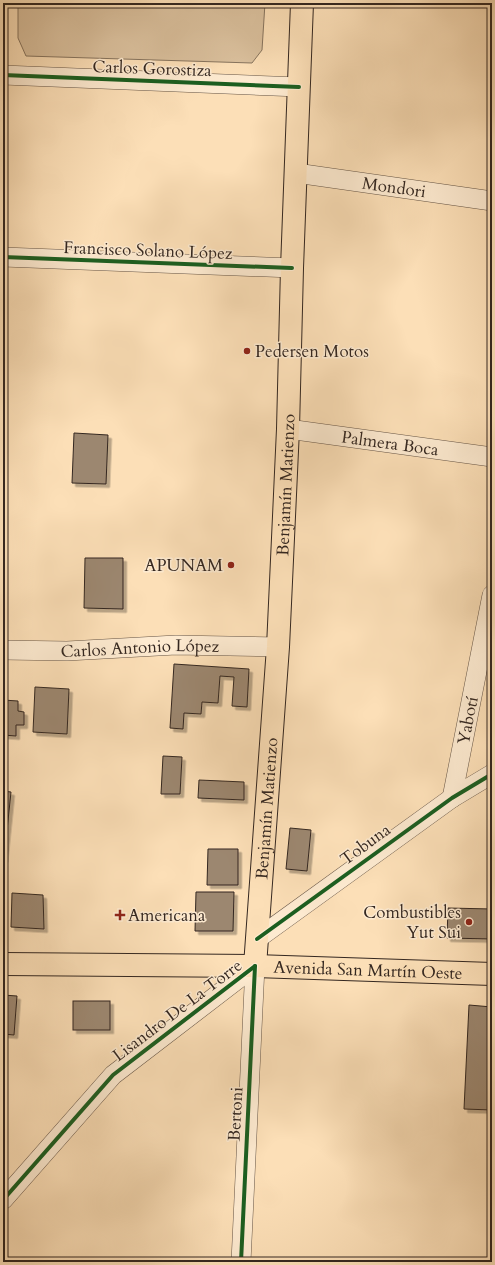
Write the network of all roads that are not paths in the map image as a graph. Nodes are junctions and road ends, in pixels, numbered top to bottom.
1 (302, 3) edge
2 (3, 75) edge
3 (299, 87) junction
4 (296, 173) junction
5 (492, 201) edge
6 (3, 257) edge
7 (292, 268) junction
8 (288, 429) junction
9 (492, 457) edge
10 (492, 595) edge
11 (278, 648) junction
12 (3, 650) edge
13 (492, 774) edge
14 (452, 798) junction
15 (257, 939) junction
16 (3, 964) edge
17 (256, 966) junction
18 (492, 974) edge
19 (10, 1183) edge
20 (3, 1200) edge
21 (241, 1262) edge

1 - 3 main road, Benjamín Matienzo
2 - 3 street, Carlos Gorostiza
3 - 4 main road, Benjamín Matienzo
4 - 5 street, Mondori
4 - 7 main road, Benjamín Matienzo
6 - 7 street, Francisco Solano López
7 - 8 main road, Benjamín Matienzo
8 - 9 street, Palmera Boca
8 - 11 main road, Benjamín Matienzo
10 - 14 street, Yabotí
11 - 12 street, Carlos Antonio López
11 - 15 main road, Benjamín Matienzo
13 - 14 street, Tobuna
14 - 15 street, Tobuna
15 - 17 main road, Benjamín Matienzo
16 - 17 main road, Avenida San Martín Oeste
17 - 18 main road, Avenida San Martín Oeste
17 - 19 street, Lisandro De La Torre
17 - 21 street, Bertoni
19 - 20 street, Lisandro De La Torre

